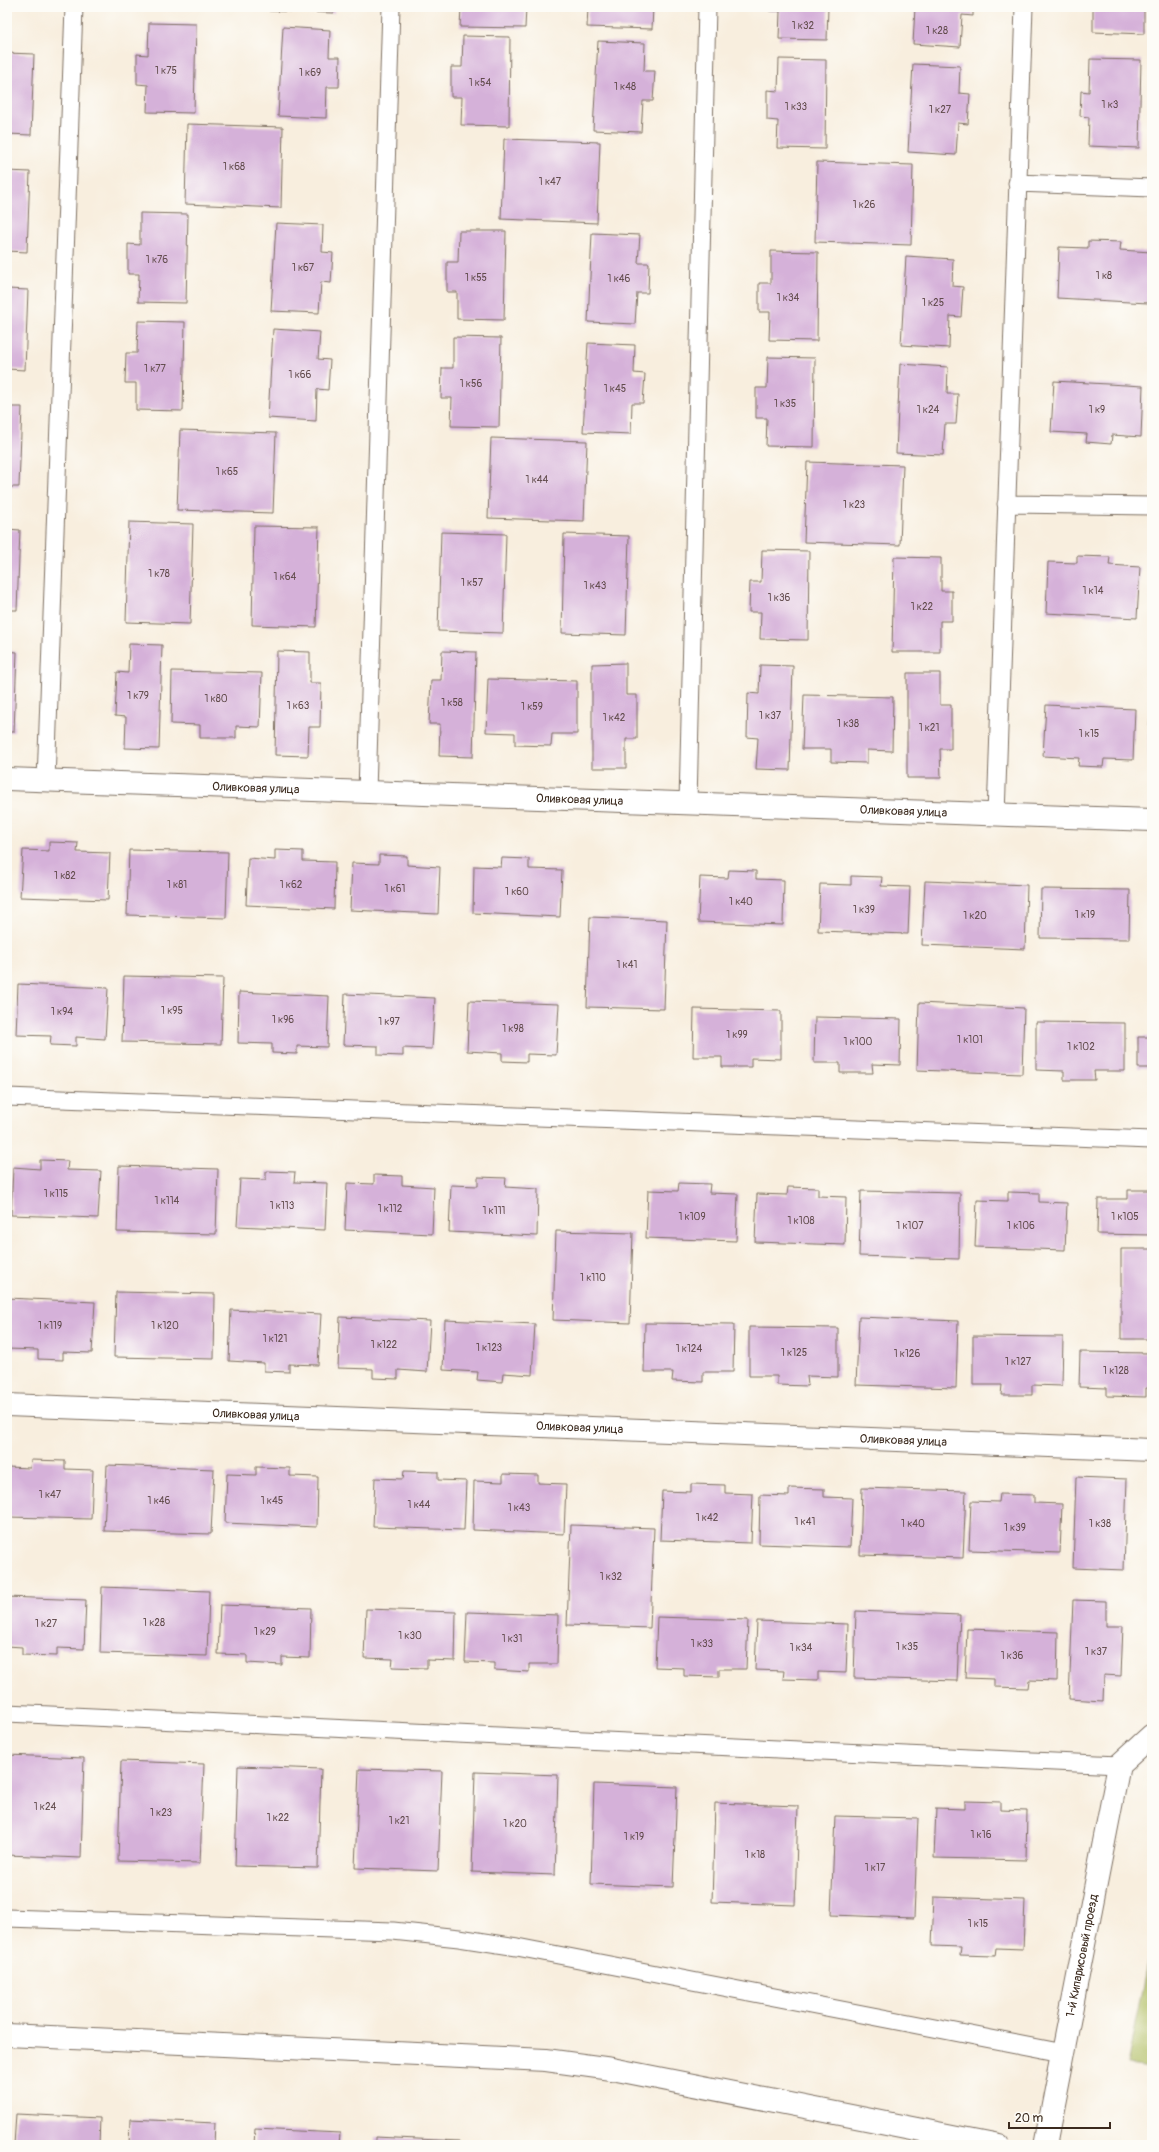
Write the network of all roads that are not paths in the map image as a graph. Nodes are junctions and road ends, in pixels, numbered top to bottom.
1 (74, 7) edge
2 (391, 7) edge
3 (707, 7) edge
4 (1024, 7) edge
5 (1017, 183) junction
6 (1152, 188) edge
7 (1006, 504) junction
8 (1152, 506) edge
9 (7, 778) edge
10 (46, 781) junction
11 (367, 792) junction
12 (688, 803) junction
13 (996, 815) junction
14 (1152, 820) edge
15 (7, 1097) edge
16 (1152, 1140) edge
17 (7, 1405) edge
18 (1152, 1450) edge
19 (7, 1713) edge
20 (1152, 1735) edge
21 (1119, 1765) junction
22 (7, 1918) edge
23 (7, 2035) edge
24 (1063, 2053) junction
25 (998, 2145) edge
26 (1045, 2145) edge

1 - 10 lane
2 - 11 lane
3 - 12 lane
4 - 5 lane
5 - 6 lane
5 - 7 lane
7 - 8 lane
7 - 13 lane
9 - 10 street, Оливковая улица
10 - 11 street, Оливковая улица
11 - 12 street, Оливковая улица
12 - 13 street, Оливковая улица
13 - 14 street, Оливковая улица
15 - 16 lane
17 - 18 street, Оливковая улица
19 - 21 lane
20 - 21 street
21 - 24 street, 1-й Кипарисовый проезд
22 - 24 lane
23 - 25 street
24 - 26 street, 1-й Кипарисовый проезд

